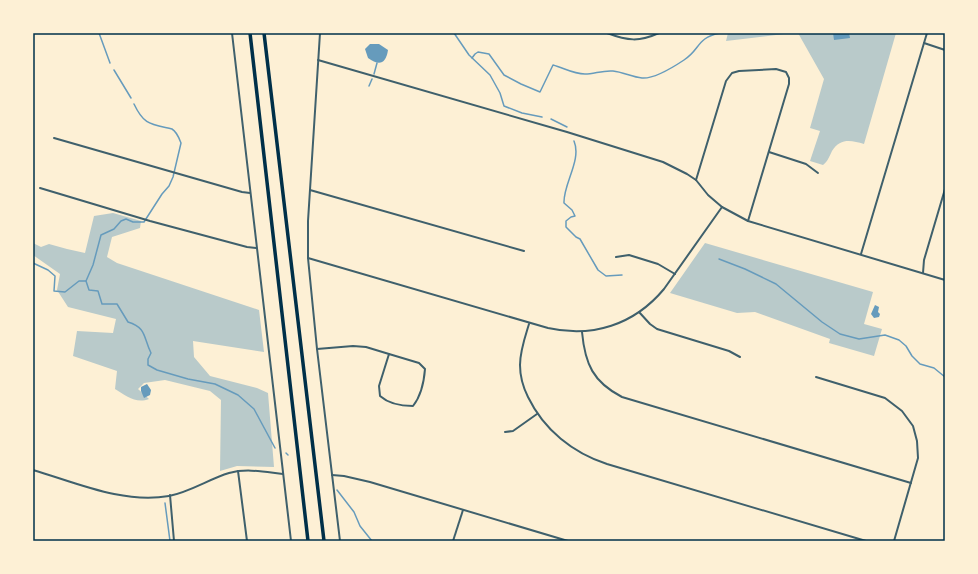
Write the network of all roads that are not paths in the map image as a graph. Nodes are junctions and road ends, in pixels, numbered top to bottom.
1 (232, 33) edge
2 (250, 33) edge
3 (264, 33) edge
4 (320, 33) edge
5 (607, 33) edge
6 (660, 33) edge
7 (927, 33) edge
8 (924, 43) junction
9 (945, 50) edge
10 (318, 60) junction
11 (54, 138) dead end
12 (769, 152) junction
13 (818, 173) dead end
14 (696, 180) junction
15 (40, 188) dead end
16 (945, 189) edge
17 (310, 190) junction
18 (250, 193) junction
19 (722, 207) junction
20 (748, 221) junction
21 (256, 248) junction
22 (524, 251) dead end
23 (861, 254) junction
24 (616, 257) dead end
25 (308, 258) junction
26 (923, 273) junction
27 (674, 274) junction
28 (945, 280) edge
29 (639, 312) junction
30 (529, 323) junction
31 (582, 332) junction
32 (317, 349) junction
33 (389, 354) junction
34 (740, 357) dead end
35 (816, 377) dead end
36 (537, 414) junction
37 (505, 432) dead end
38 (33, 470) edge
39 (238, 471) junction
40 (283, 474) junction
41 (332, 475) junction
42 (911, 483) junction
43 (170, 495) junction
44 (462, 510) junction
45 (174, 541) edge
46 (247, 541) edge
47 (291, 541) edge
48 (308, 541) edge
49 (324, 541) edge
50 (340, 541) edge
51 (453, 541) edge
52 (568, 541) edge
53 (866, 541) edge
54 (894, 541) edge

1 - 18 street
2 - 48 highway
3 - 49 highway
4 - 10 street
5 - 6 street
7 - 8 street
8 - 9 street
8 - 23 street
10 - 14 street
10 - 17 street
11 - 18 street
12 - 13 street
12 - 14 street
12 - 20 street
14 - 19 street
15 - 21 street
16 - 26 street
17 - 22 street
17 - 25 street
18 - 21 street
19 - 20 street
19 - 27 street
20 - 23 street
21 - 40 street
23 - 26 street
24 - 27 street
25 - 30 street
25 - 32 street
26 - 28 street
27 - 29 street
29 - 31 street
29 - 34 street
30 - 31 street
30 - 36 street
31 - 42 street
32 - 33 street
32 - 41 street
33 - 33 street
35 - 42 street
36 - 37 street
36 - 53 street
38 - 43 street
39 - 40 street
39 - 43 street
39 - 46 street
40 - 47 street
41 - 44 street
41 - 50 street
42 - 54 street
43 - 45 street
44 - 51 street
44 - 52 street

